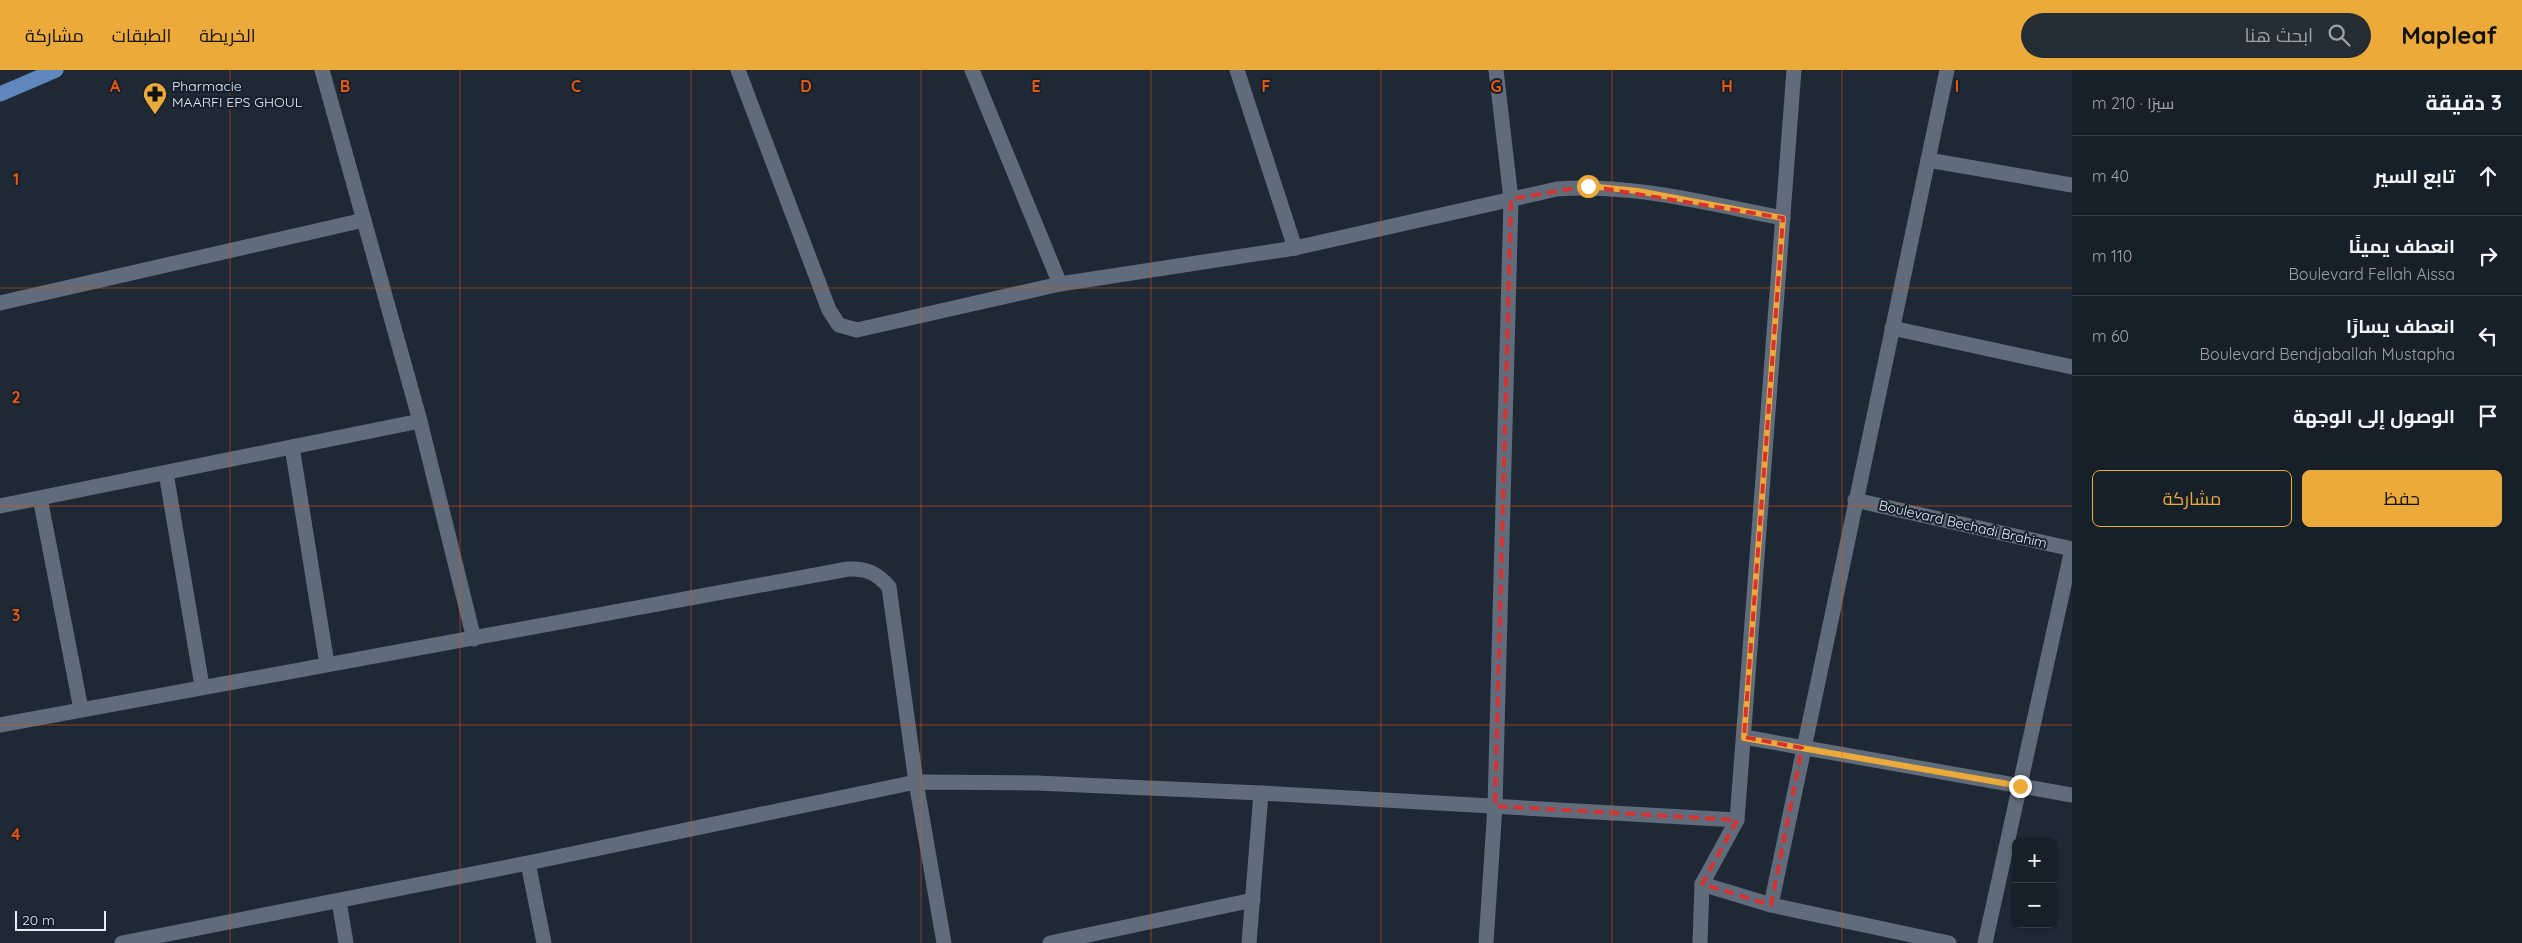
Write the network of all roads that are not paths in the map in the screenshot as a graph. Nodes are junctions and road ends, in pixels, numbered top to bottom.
1 (56, 70) edge
2 (322, 70) edge
3 (738, 70) edge
4 (972, 70) edge
5 (1237, 70) edge
6 (1496, 70) edge
7 (1794, 70) edge
8 (1947, 70) edge
9 (0, 94) edge
10 (1928, 160) junction
11 (2072, 186) edge
12 (1511, 199) junction
13 (1783, 218) junction
14 (364, 220) junction
15 (1295, 248) junction
16 (1060, 284) junction
17 (0, 303) edge
18 (1892, 328) junction
19 (2072, 367) edge
20 (420, 421) junction
21 (292, 447) junction
22 (166, 472) junction
23 (40, 498) junction
24 (1855, 500) junction
25 (0, 506) edge
26 (2072, 549) edge
27 (474, 639) junction
28 (326, 664) junction
29 (202, 686) junction
30 (81, 709) junction
31 (0, 726) edge
32 (1744, 738) junction
33 (1802, 748) junction
34 (916, 782) junction
35 (2020, 786) junction
36 (1261, 793) junction
37 (2072, 795) edge
38 (1495, 806) junction
39 (1737, 820) junction
40 (528, 863) junction
41 (1702, 884) junction
42 (1253, 900) junction
43 (339, 901) junction
44 (1771, 905) junction
45 (146, 941) edge
46 (122, 943) edge
47 (346, 943) edge
48 (544, 943) edge
49 (944, 943) edge
50 (1050, 943) edge
51 (1250, 943) edge
52 (1486, 943) edge
53 (1700, 943) edge
54 (1949, 943) edge
55 (1985, 943) edge

1 - 9 main road
2 - 14 street
3 - 16 street
4 - 16 street
5 - 15 street
6 - 12 street
7 - 13 street
8 - 10 street
10 - 11 street
10 - 18 street
12 - 13 street
12 - 15 street
12 - 38 street
13 - 32 street
14 - 17 street
14 - 20 street
15 - 16 street
18 - 19 street
18 - 24 street
20 - 21 street
20 - 27 street
21 - 22 street
21 - 28 street
22 - 23 street
22 - 29 street
23 - 25 street
23 - 30 street
24 - 26 street, Boulevard Bechadi Brahim
24 - 33 street
26 - 35 street
27 - 28 street
27 - 34 street
28 - 29 street
29 - 30 street
30 - 31 street
32 - 33 street
32 - 39 street
33 - 35 street
33 - 44 street
34 - 36 street
34 - 40 street
34 - 49 street
35 - 37 street
35 - 55 street
36 - 38 street
36 - 42 street
38 - 39 street
38 - 52 street
39 - 41 street
40 - 43 street
40 - 48 street
41 - 44 street
41 - 53 street
42 - 50 street
42 - 51 street
43 - 45 street
43 - 47 street
44 - 54 street
45 - 46 street

